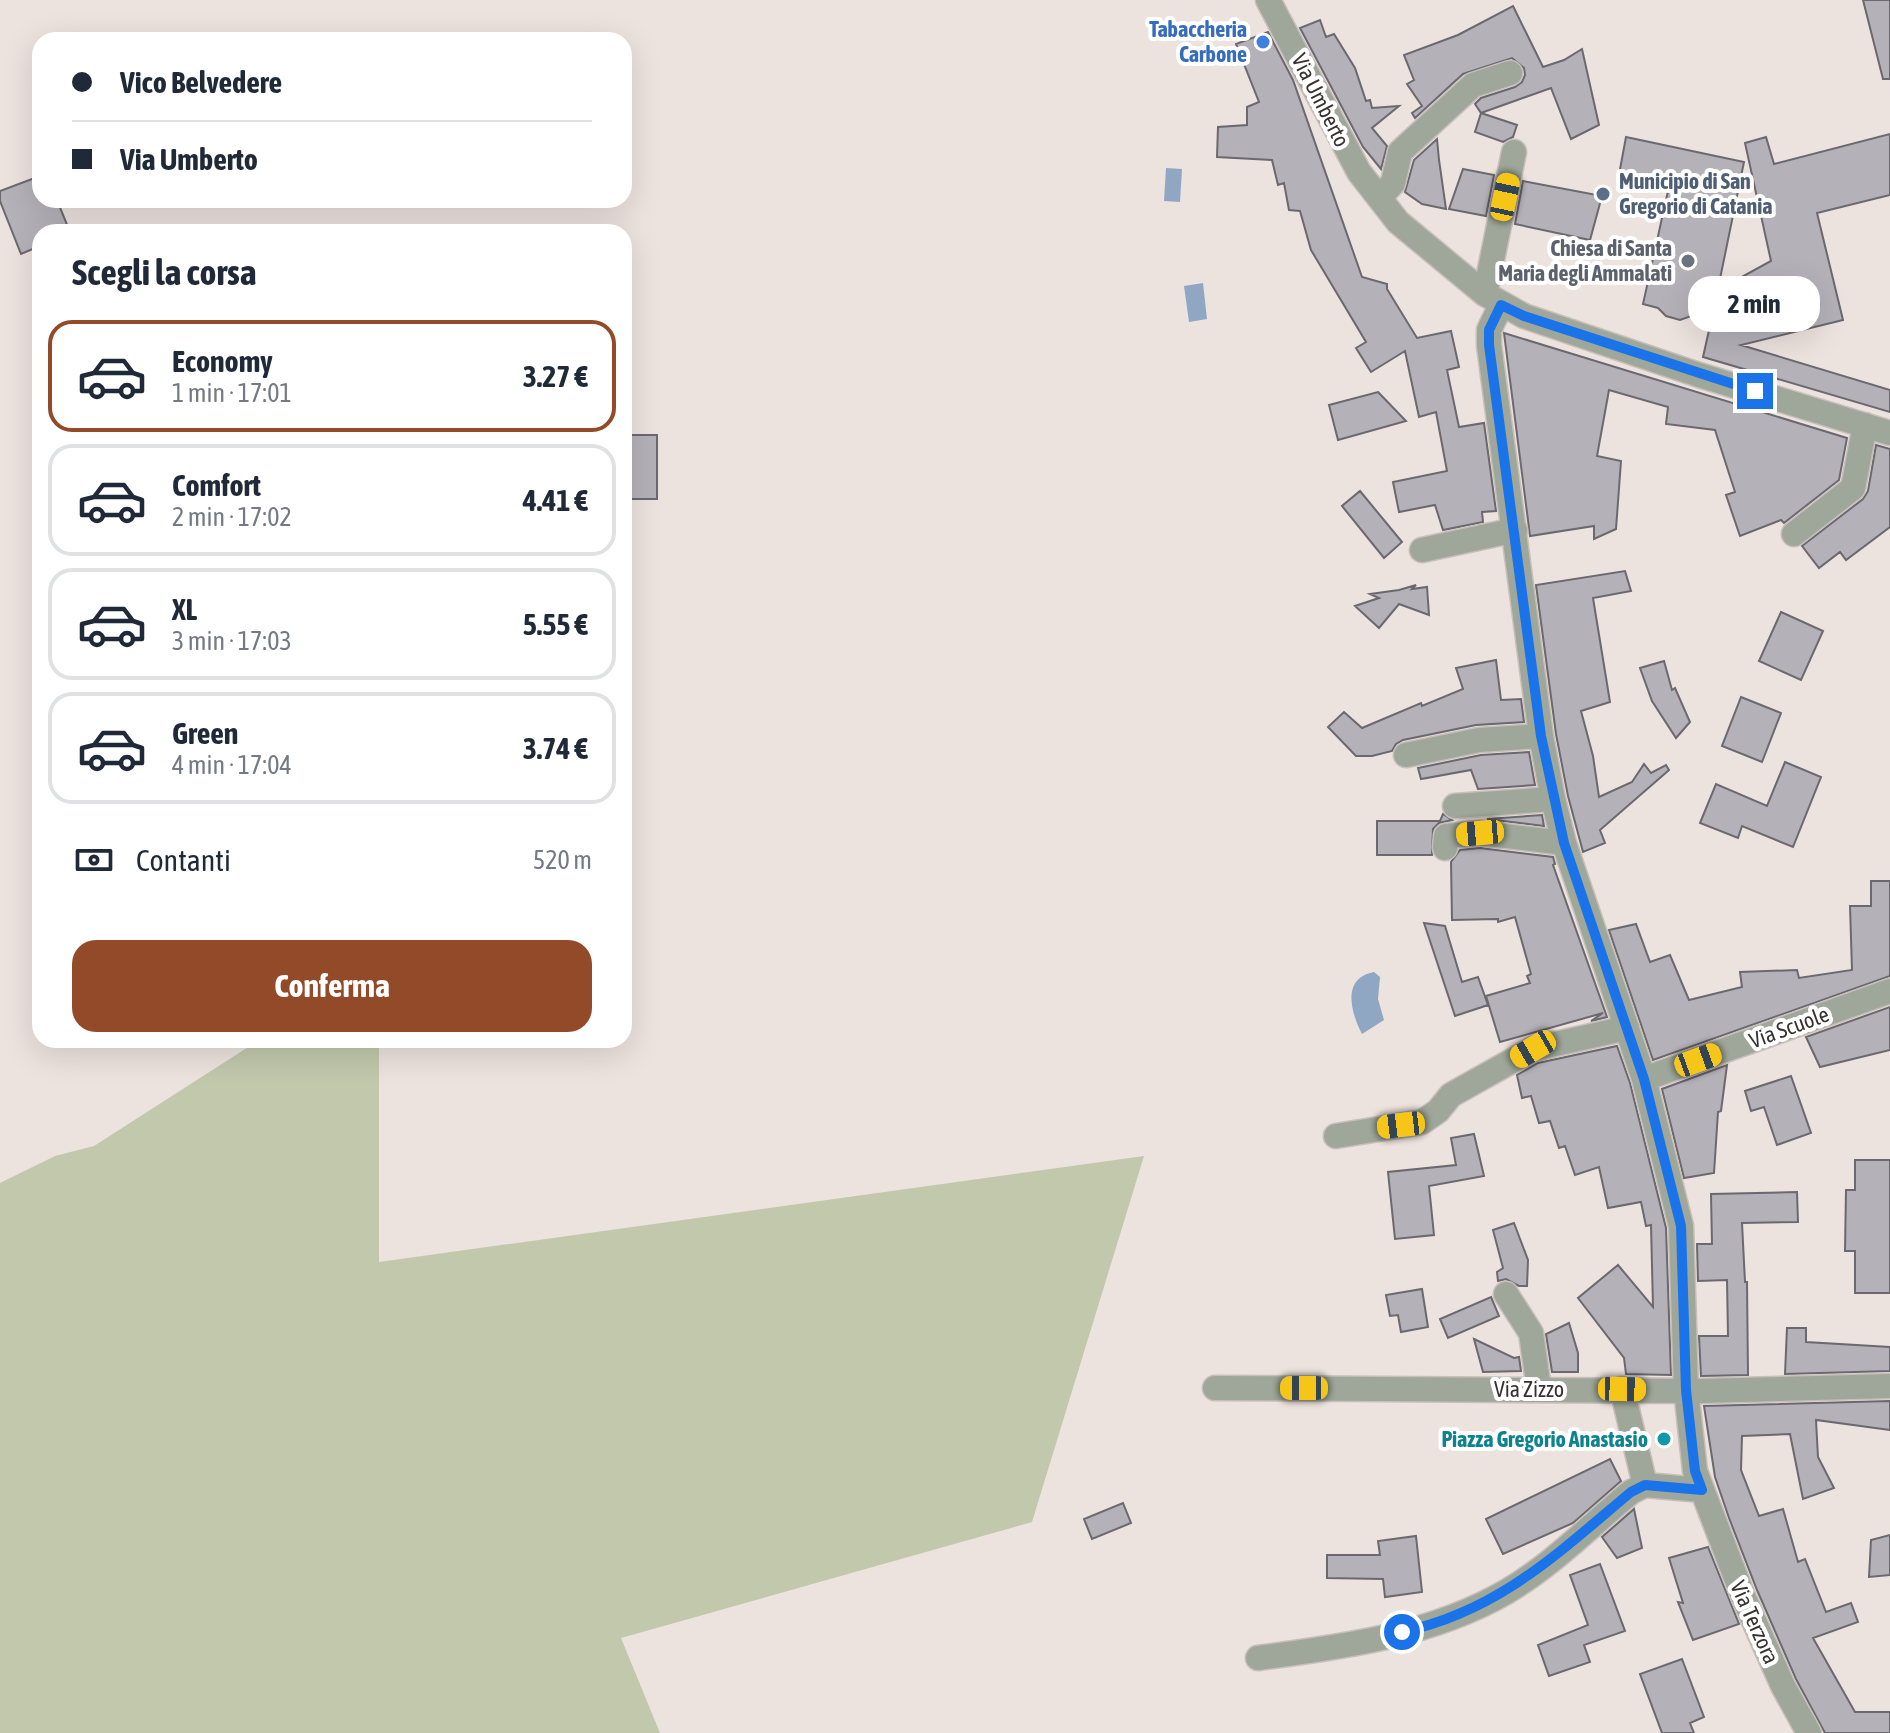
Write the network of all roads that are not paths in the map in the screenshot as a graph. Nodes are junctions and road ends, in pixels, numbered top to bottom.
1 (1268, 0) edge
2 (1510, 73) dead end
3 (1514, 152) dead end
4 (1380, 197) junction
5 (1493, 300) junction
6 (1865, 425) junction
7 (1890, 433) edge
8 (1515, 530) junction
9 (1794, 534) dead end
10 (1422, 550) dead end
11 (1541, 736) junction
12 (1406, 755) dead end
13 (1553, 799) junction
14 (1455, 806) dead end
15 (1564, 843) junction
16 (1445, 848) dead end
17 (1890, 991) edge
18 (1627, 1028) junction
19 (1644, 1079) junction
20 (1336, 1136) dead end
21 (1506, 1294) dead end
22 (1890, 1386) edge
23 (1215, 1388) dead end
24 (1539, 1389) junction
25 (1622, 1389) junction
26 (1686, 1390) junction
27 (1638, 1488) junction
28 (1705, 1499) junction
29 (1258, 1658) dead end
30 (1809, 1733) edge

1 - 4 street, Via Umberto
2 - 4 street
3 - 5 street
4 - 5 street, Via Umberto
5 - 6 street, Via Umberto
5 - 8 street, Via Terzora
6 - 7 street
6 - 9 street
8 - 10 street
8 - 11 street, Via Terzora
11 - 12 street
11 - 13 street, Via Terzora
13 - 14 street
13 - 15 street, Via Terzora
15 - 16 street
15 - 18 street, Via Terzora
17 - 19 street, Via Scuole
18 - 19 street, Via Terzora
18 - 20 street
19 - 26 street, Via Terzora
21 - 24 street
22 - 26 street, Via Zizzo
23 - 24 street, Via Zizzo
24 - 25 street, Via Zizzo
25 - 26 street, Via Zizzo
25 - 27 street
26 - 28 street, Via Terzora
27 - 28 street
27 - 29 street
28 - 30 street, Via Terzora

